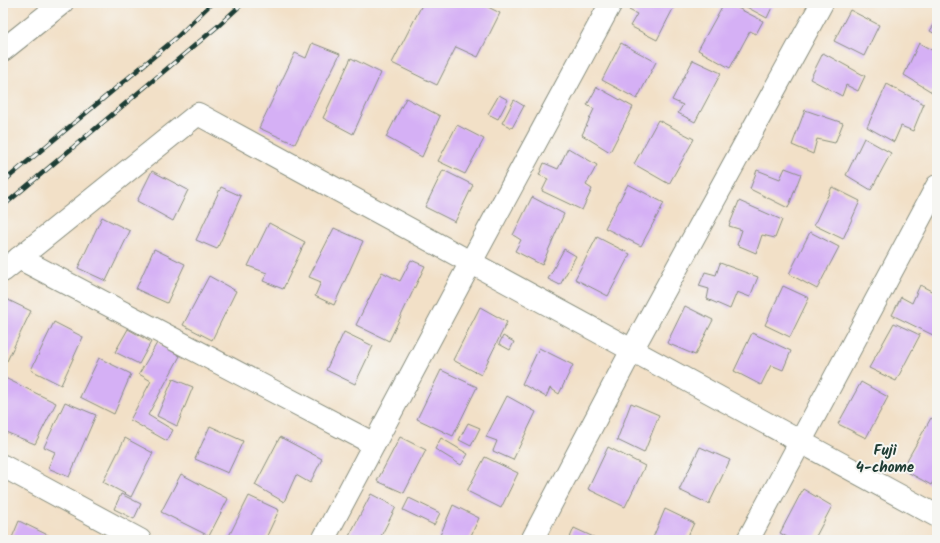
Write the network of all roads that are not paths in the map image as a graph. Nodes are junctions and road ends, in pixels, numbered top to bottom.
1 (62, 3) edge
2 (611, 3) edge
3 (822, 3) edge
4 (3, 50) edge
5 (937, 186) edge
6 (471, 262) junction
7 (11, 265) edge
8 (632, 350) junction
9 (800, 442) junction
10 (374, 444) junction
11 (3, 466) edge
12 (937, 516) edge
13 (140, 540) edge
14 (322, 540) edge
15 (532, 540) edge
16 (748, 540) edge

1 - 4 street
2 - 6 street
3 - 8 street
5 - 9 street
6 - 7 street
6 - 8 street
6 - 10 street
7 - 10 street
8 - 9 street
8 - 15 street
9 - 12 street
9 - 16 street
10 - 14 street
11 - 13 street

